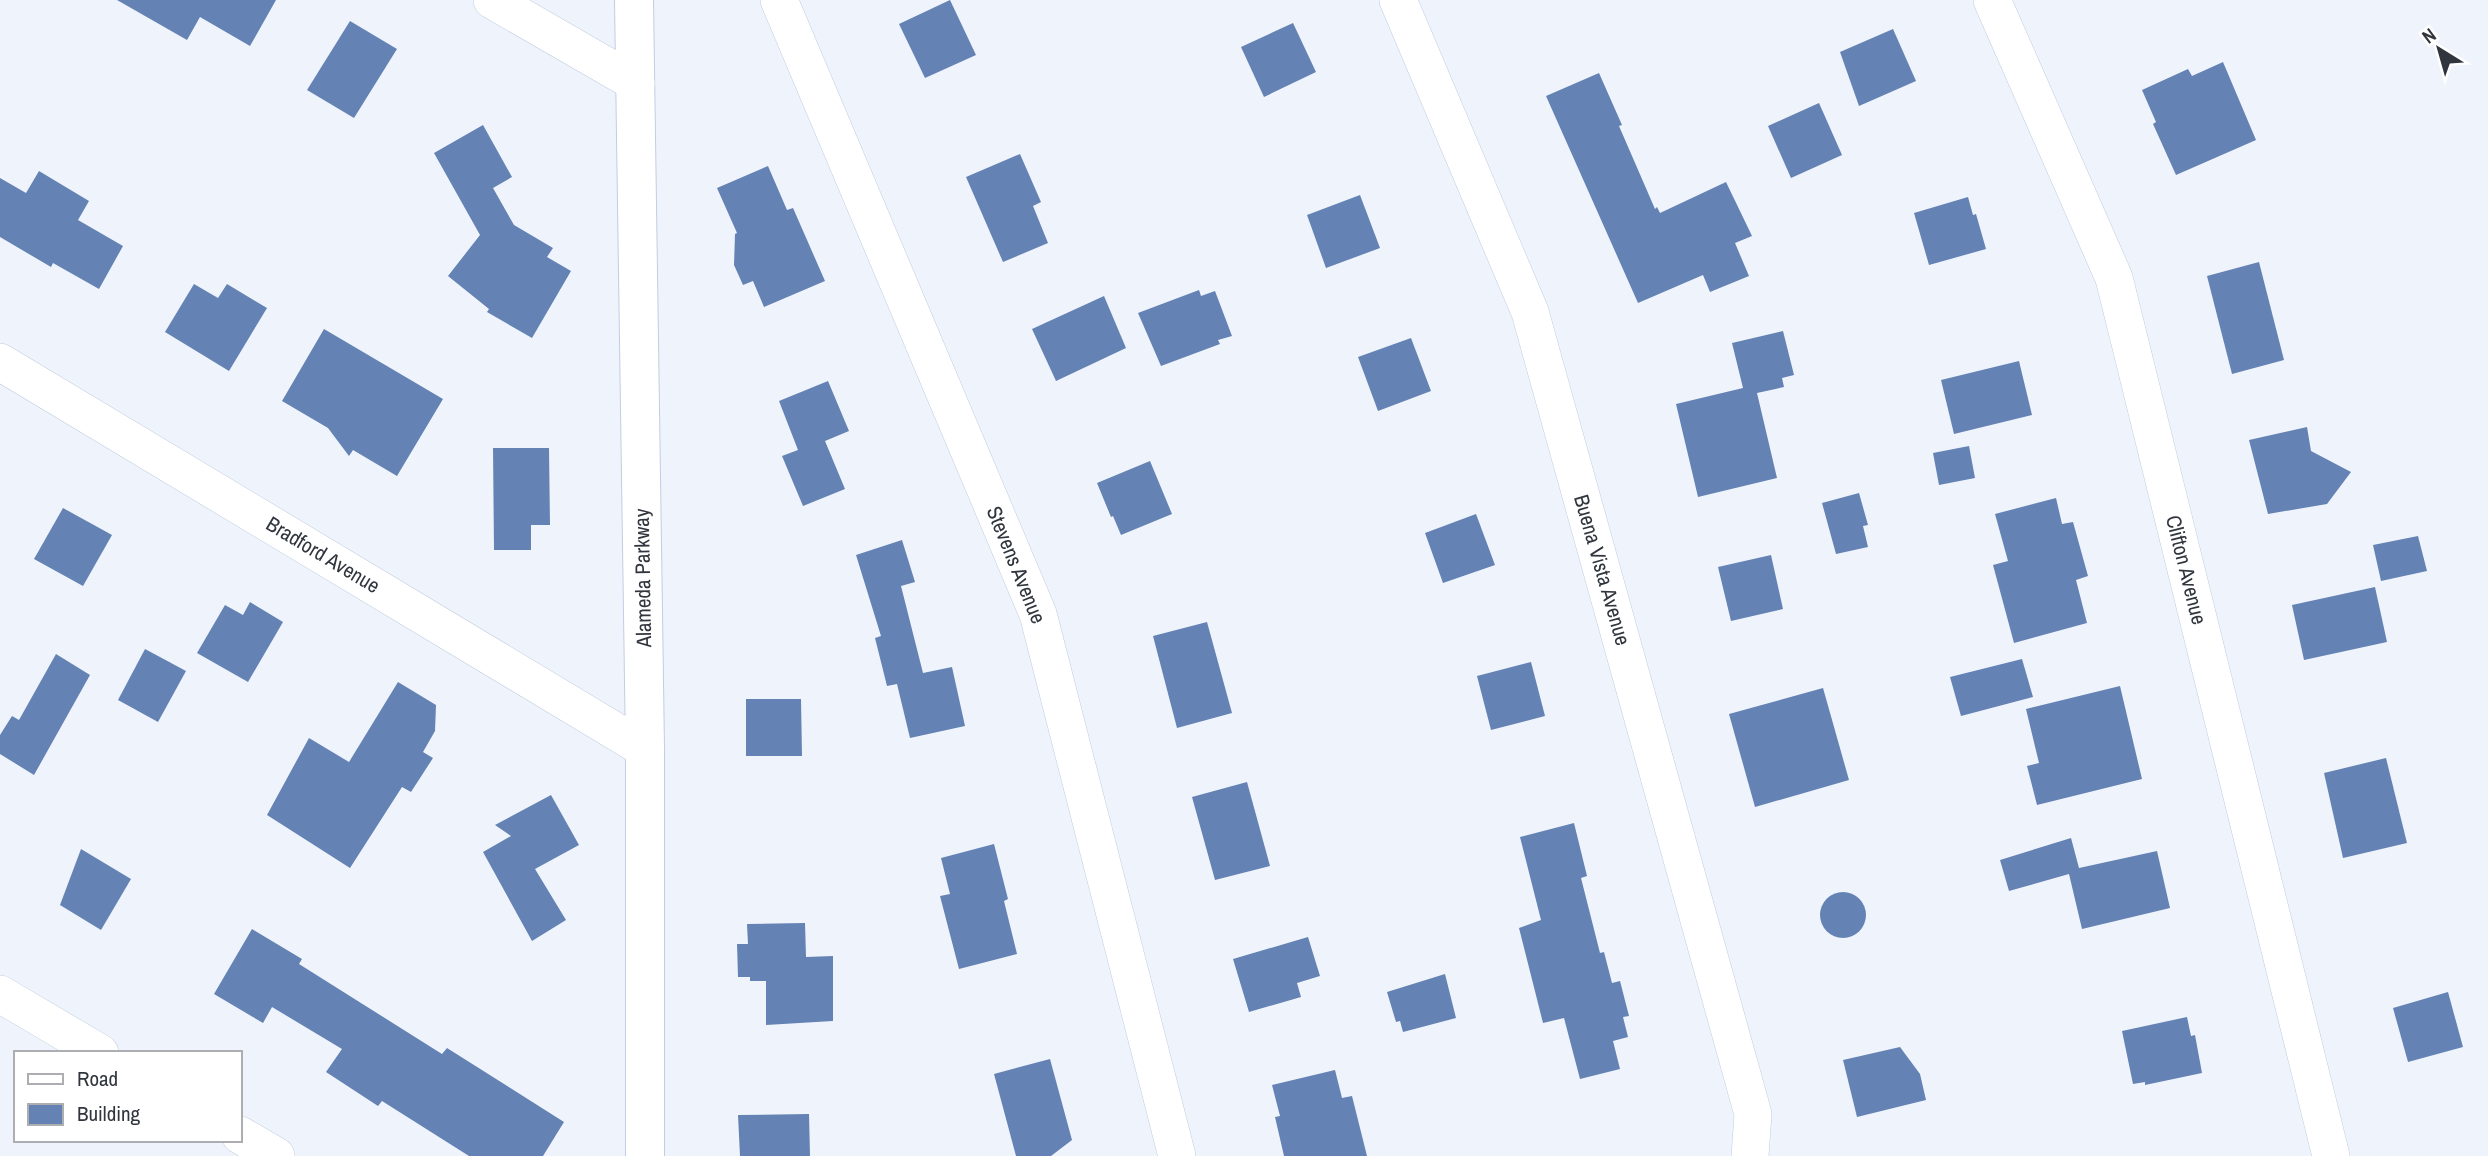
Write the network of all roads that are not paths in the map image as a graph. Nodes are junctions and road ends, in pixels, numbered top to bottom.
1 (492, 0) edge
2 (634, 0) edge
3 (779, 0) edge
4 (1398, 0) edge
5 (1992, 0) edge
6 (636, 83) junction
7 (0, 362) edge
8 (645, 749) junction
9 (0, 994) edge
10 (97, 1051) edge
11 (242, 1136) edge
12 (276, 1156) edge
13 (645, 1156) edge
14 (1177, 1156) edge
15 (1750, 1156) edge
16 (2331, 1156) edge

1 - 6 street
2 - 6 street, Alameda Parkway
3 - 14 street, Stevens Avenue
4 - 15 street, Buena Vista Avenue
5 - 16 street, Clifton Avenue
6 - 8 street, Alameda Parkway
7 - 8 street, Bradford Avenue
8 - 13 street, Alameda Parkway
9 - 10 street
11 - 12 street

